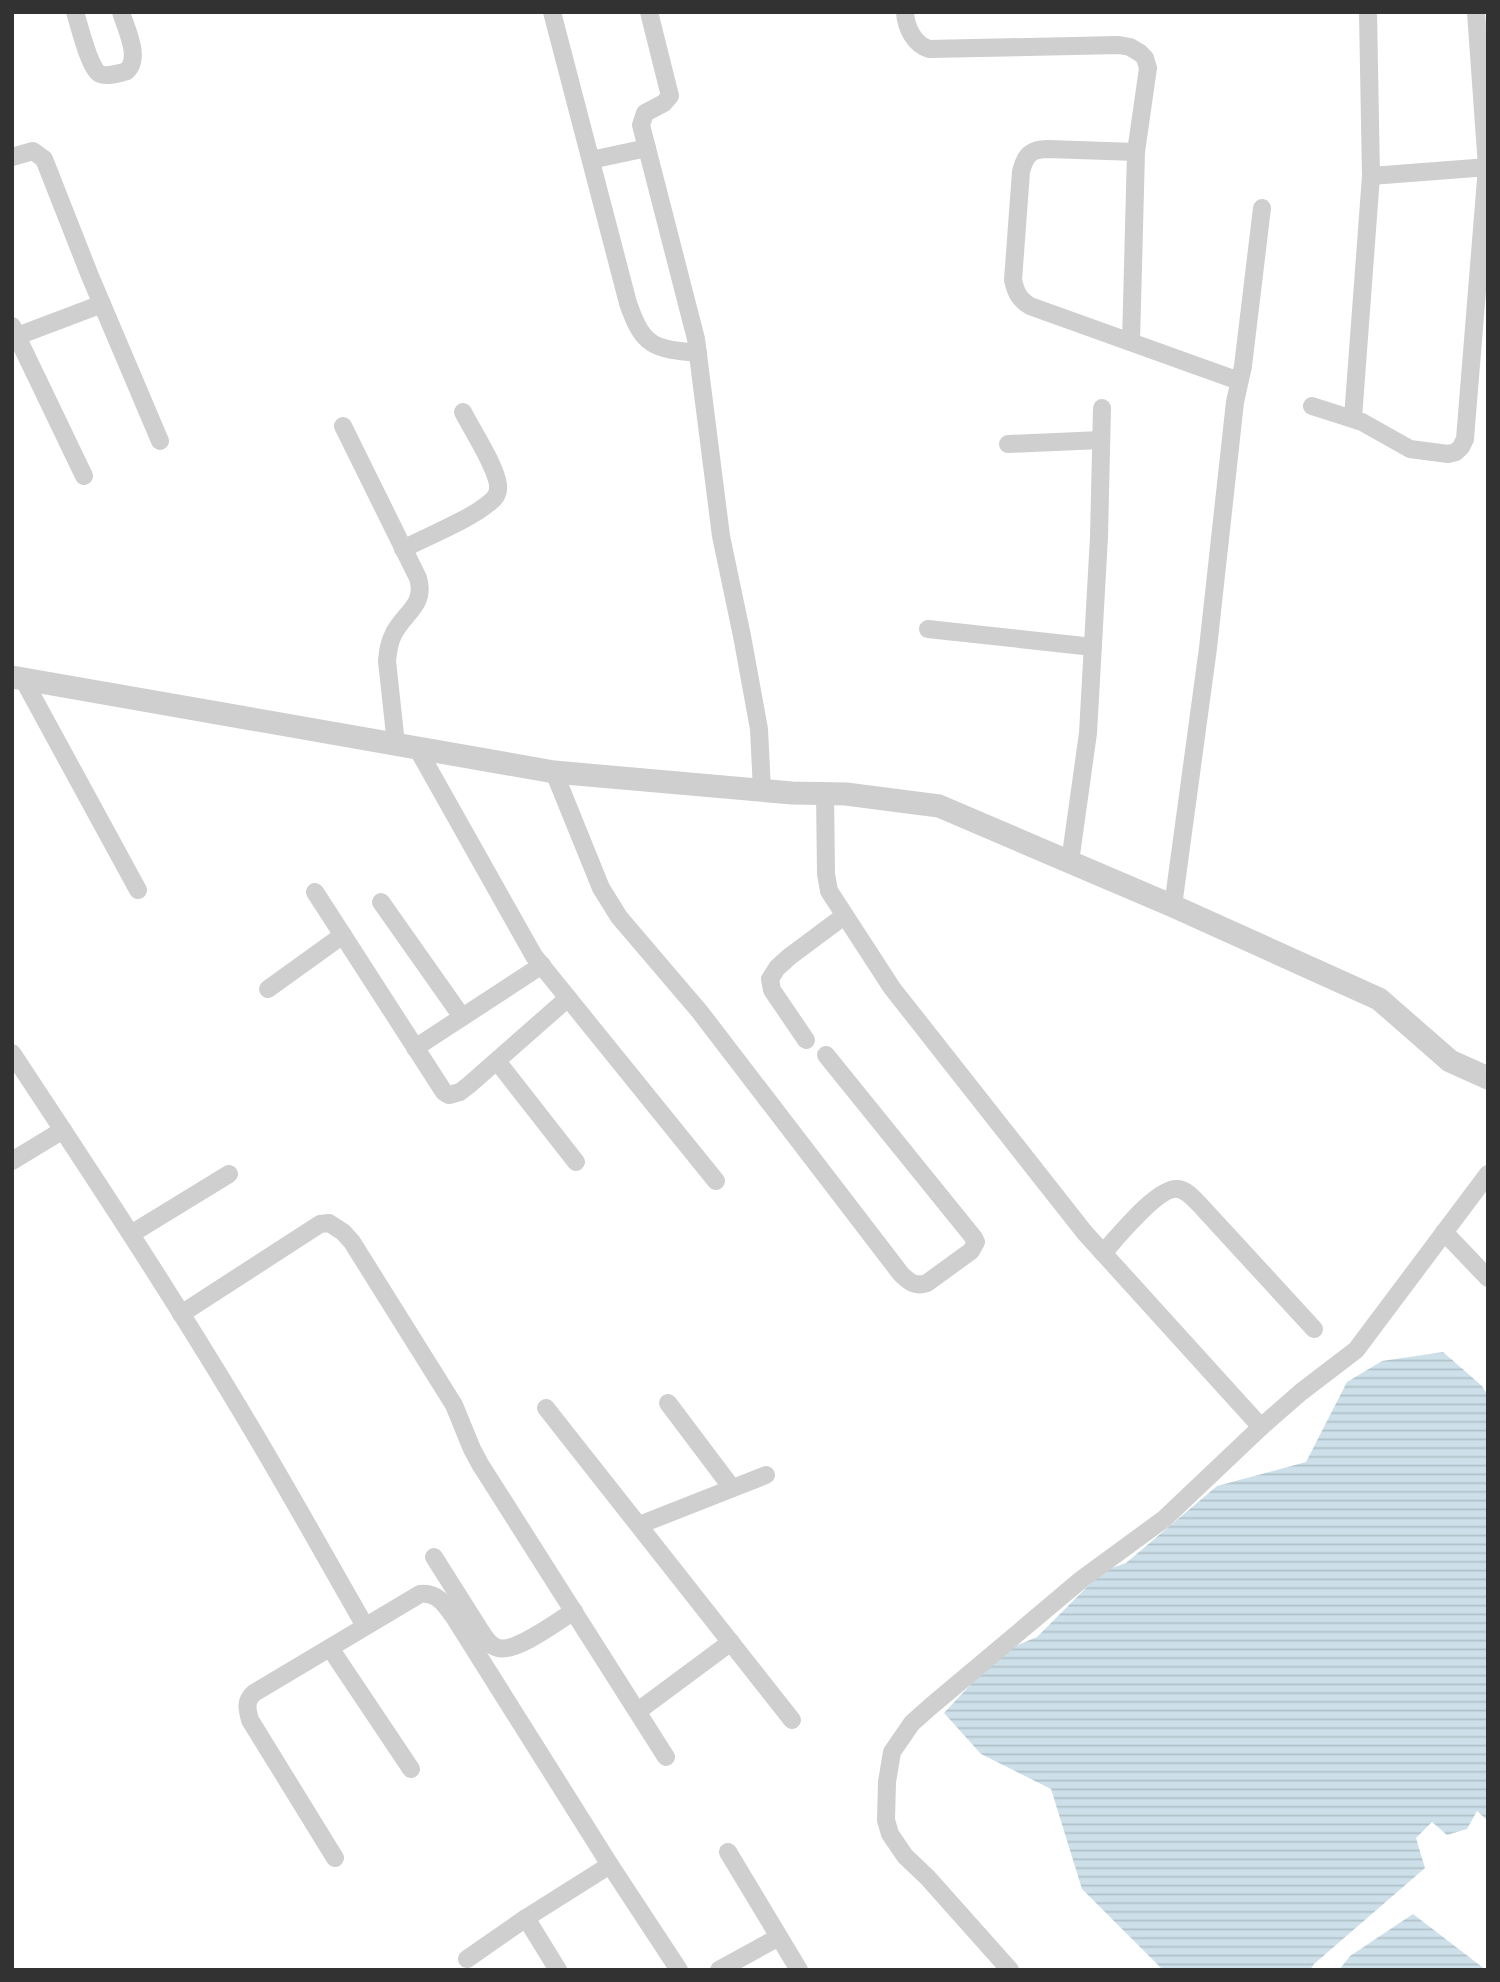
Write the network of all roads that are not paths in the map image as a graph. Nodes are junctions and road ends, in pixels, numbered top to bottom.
1 (75, 12) edge
2 (121, 12) edge
3 (552, 12) edge
4 (649, 12) edge
5 (905, 12) edge
6 (1368, 12) edge
7 (1476, 12) edge
8 (647, 148) junction
9 (1136, 152) junction
10 (12, 157) edge
11 (591, 160) junction
12 (1487, 167) edge
13 (1371, 176) junction
14 (1262, 208) dead end
15 (102, 304) junction
16 (14, 333) edge
17 (1131, 342) junction
18 (698, 353) junction
19 (1239, 381) junction
20 (1312, 406) dead end
21 (1102, 408) dead end
22 (463, 412) dead end
23 (1353, 418) junction
24 (343, 426) dead end
25 (160, 440) dead end
26 (1101, 440) junction
27 (1008, 444) dead end
28 (84, 476) dead end
29 (403, 549) junction
30 (928, 629) dead end
31 (1093, 647) junction
32 (17, 678) edge
33 (406, 746) junction
34 (554, 772) junction
35 (762, 790) junction
36 (825, 793) junction
37 (1070, 862) junction
38 (138, 890) dead end
39 (315, 892) dead end
40 (381, 902) dead end
41 (1173, 906) junction
42 (844, 916) junction
43 (343, 935) junction
44 (542, 965) junction
45 (268, 989) dead end
46 (568, 998) junction
47 (462, 1017) junction
48 (806, 1040) dead end
49 (415, 1048) junction
50 (12, 1053) edge
51 (826, 1055) dead end
52 (497, 1061) junction
53 (1488, 1078) edge
54 (63, 1130) junction
55 (12, 1161) edge
56 (576, 1162) dead end
57 (229, 1174) dead end
58 (1488, 1174) edge
59 (716, 1181) dead end
60 (1444, 1232) junction
61 (131, 1234) junction
62 (1103, 1253) junction
63 (1488, 1278) edge
64 (181, 1314) junction
65 (1314, 1329) dead end
66 (668, 1403) dead end
67 (546, 1408) dead end
68 (1261, 1427) junction
69 (766, 1475) dead end
70 (732, 1489) junction
71 (639, 1525) junction
72 (434, 1557) dead end
73 (574, 1611) junction
74 (365, 1626) junction
75 (732, 1642) junction
76 (330, 1647) junction
77 (638, 1710) junction
78 (792, 1720) dead end
79 (666, 1757) dead end
80 (411, 1769) dead end
81 (728, 1852) dead end
82 (335, 1858) dead end
83 (610, 1865) junction
84 (526, 1918) junction
85 (779, 1937) junction
86 (467, 1959) dead end
87 (558, 1970) edge
88 (679, 1970) edge
89 (719, 1970) edge
90 (799, 1970) edge
91 (1010, 1970) edge

1 - 2 street
3 - 11 street
4 - 8 street
5 - 9 street
6 - 13 street
7 - 12 street
8 - 11 street
8 - 18 street
9 - 17 street
9 - 17 street
10 - 15 street
11 - 18 street
12 - 13 street
12 - 23 street
13 - 23 street
14 - 19 street
15 - 16 street
15 - 25 street
16 - 28 street
17 - 19 street
18 - 35 street
19 - 41 street
20 - 23 street
21 - 26 street
22 - 29 street
24 - 29 street
26 - 27 street
26 - 31 street
29 - 33 street
30 - 31 street
31 - 37 street
32 - 33 street
32 - 38 street
33 - 34 street
33 - 44 street
34 - 35 street
34 - 51 street
35 - 36 street
36 - 37 street
36 - 42 street
37 - 41 street
39 - 43 street
40 - 47 street
41 - 53 street
42 - 48 street
42 - 62 street
43 - 45 street
43 - 49 street
44 - 46 street
44 - 47 street
46 - 52 street
46 - 59 street
47 - 49 street
49 - 52 street
50 - 54 street
52 - 56 street
54 - 55 street
54 - 61 street
57 - 61 street
58 - 60 street
60 - 63 street
60 - 68 street
61 - 64 street
62 - 65 street
62 - 68 street
64 - 73 street
64 - 74 street
66 - 70 street
67 - 71 street
68 - 91 street
69 - 70 street
70 - 71 street
71 - 75 street
72 - 73 street
73 - 77 street
74 - 76 street
74 - 83 street
75 - 77 street
75 - 78 street
76 - 80 street
76 - 82 street
77 - 79 street
81 - 85 street
83 - 84 street
83 - 88 street
84 - 86 street
84 - 87 street
85 - 89 street
85 - 90 street

